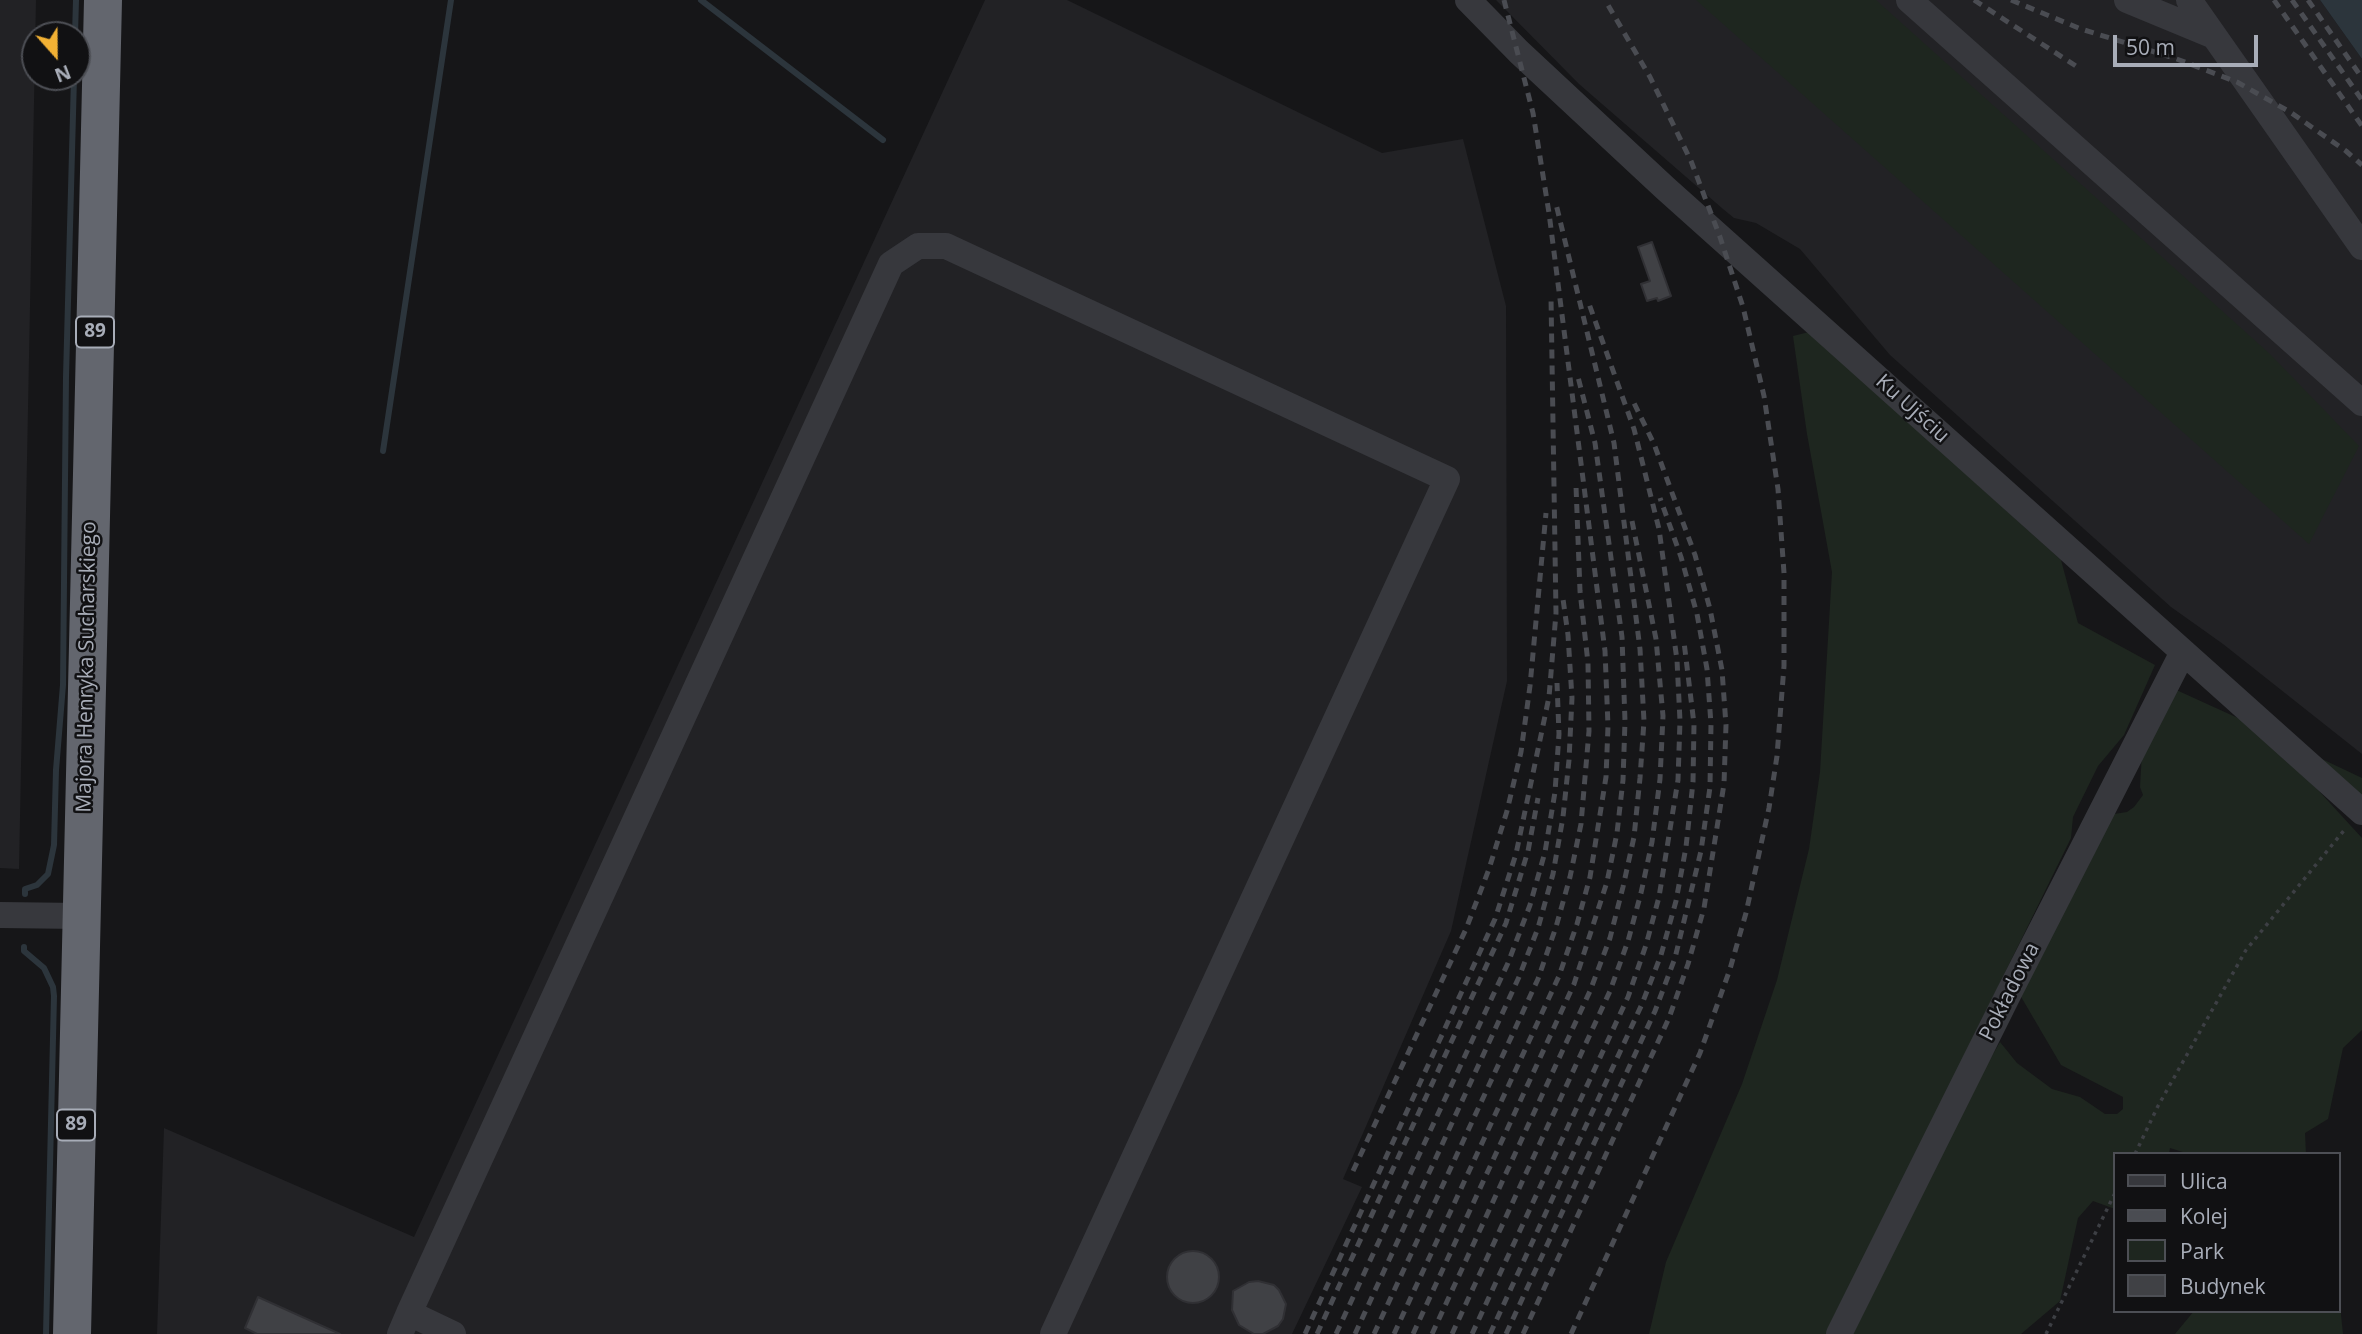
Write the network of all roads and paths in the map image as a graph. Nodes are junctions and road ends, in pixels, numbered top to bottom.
1 (103, 0) edge
2 (1468, 0) edge
3 (1909, 0) edge
4 (2127, 0) edge
5 (2189, 0) edge
6 (2214, 36) junction
7 (2362, 247) edge
8 (2362, 402) edge
9 (2183, 652) junction
10 (2361, 811) edge
11 (0, 915) edge
12 (81, 916) junction
13 (2136, 1152) edge
14 (2114, 1195) edge
15 (404, 1324) edge
16 (72, 1334) edge
17 (453, 1334) edge
18 (1053, 1334) edge
19 (1839, 1334) edge
20 (2046, 1334) edge

1 - 12 highway, Majora Henryka Sucharskiego / 89
2 - 9 street, Ku Ujściu
3 - 8 street
4 - 6 street
5 - 6 street
6 - 7 street
9 - 10 street, Ku Ujściu
9 - 19 street, Pokładowa
10 - 13 path
11 - 12 street
12 - 16 highway, Majora Henryka Sucharskiego / 89
14 - 20 path
15 - 17 street
15 - 18 street

